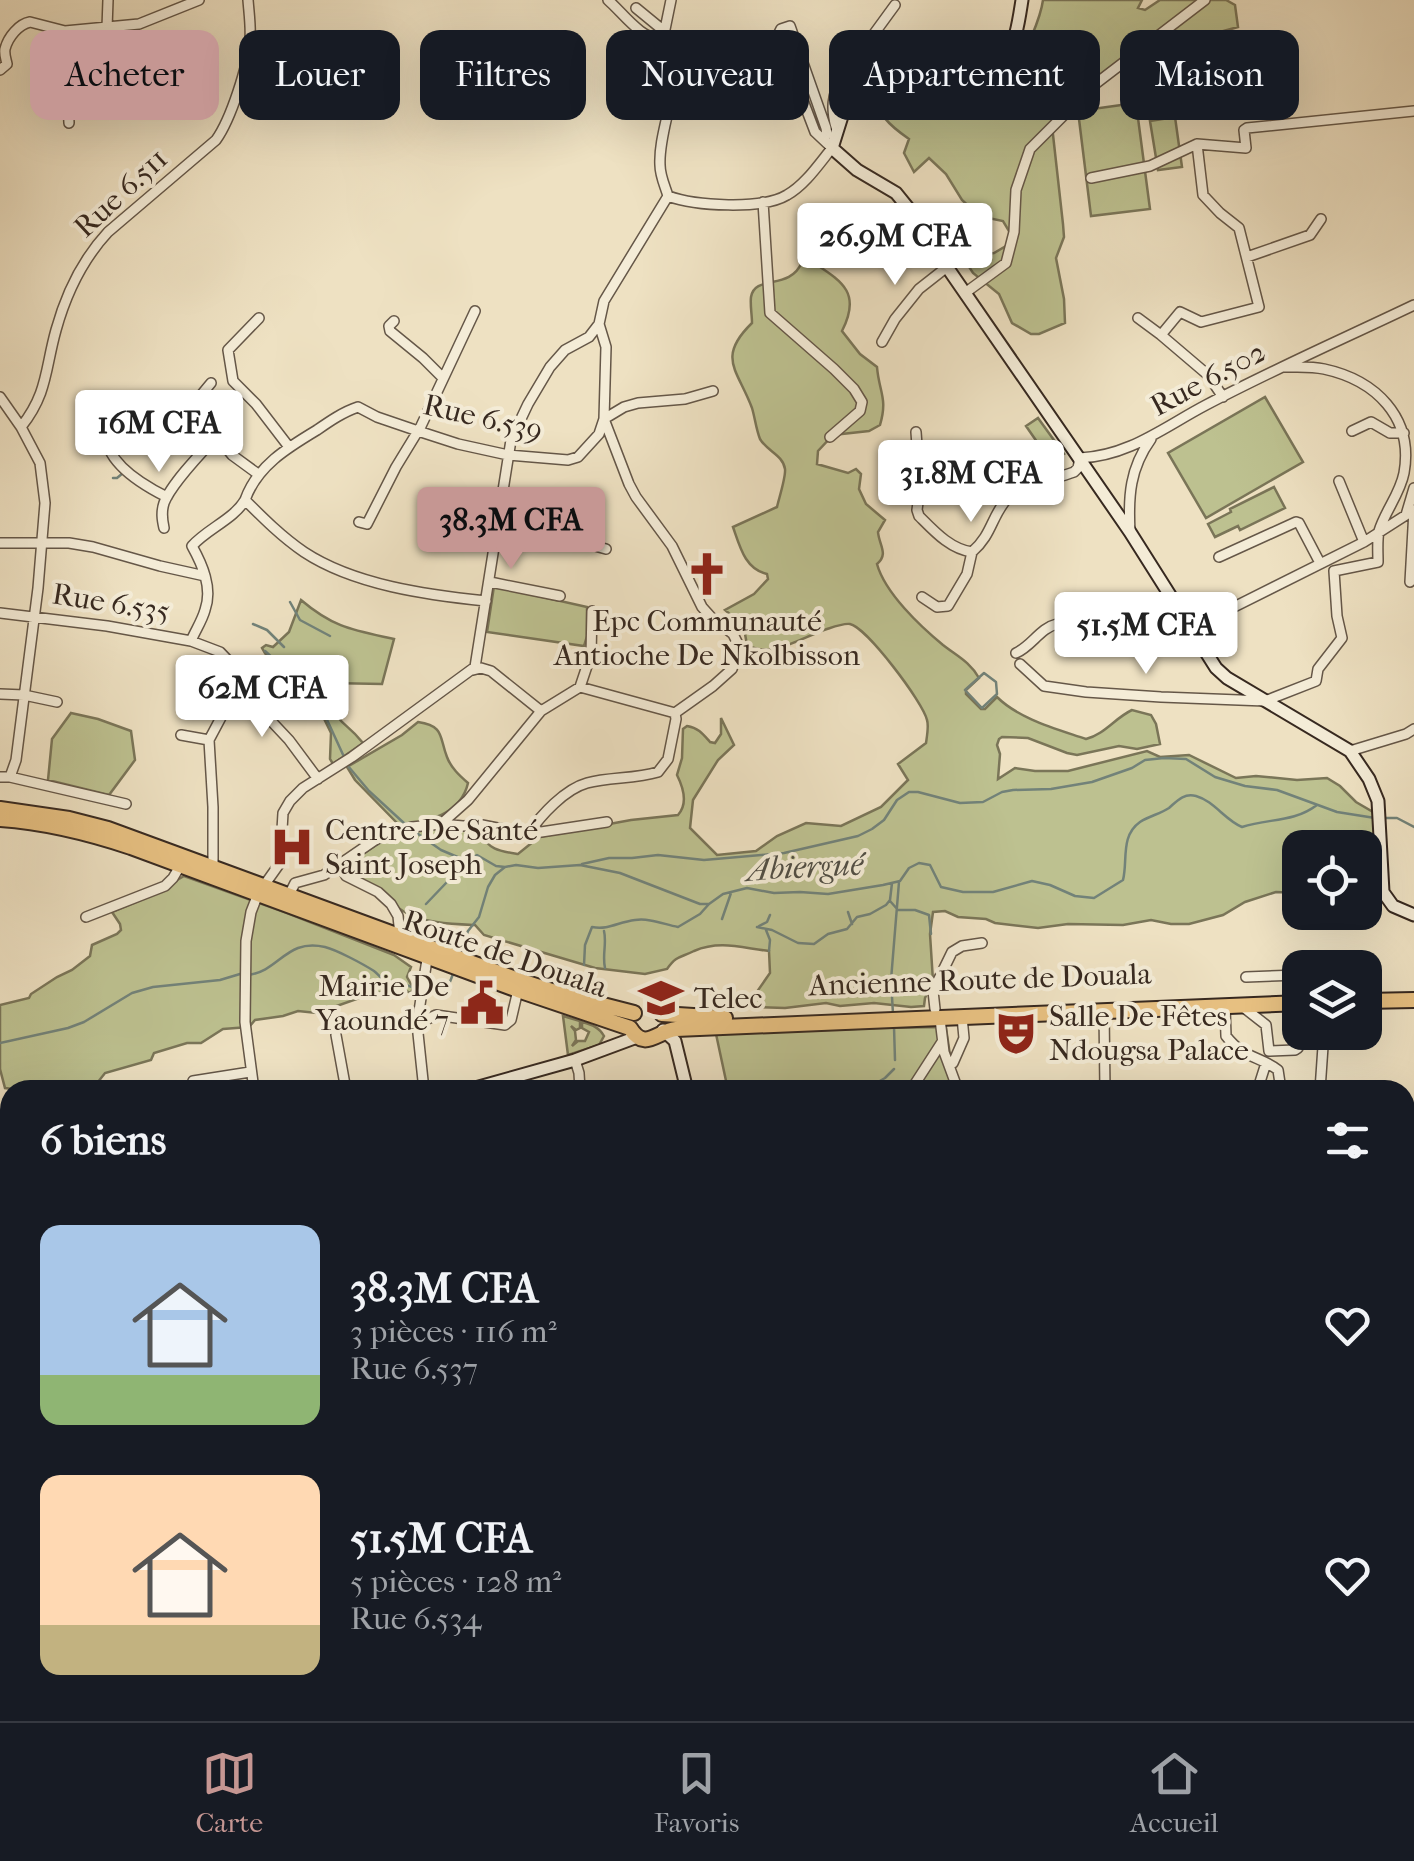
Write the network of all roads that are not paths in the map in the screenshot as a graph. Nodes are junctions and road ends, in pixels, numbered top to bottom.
1 (108, 0) edge
2 (199, 0) edge
3 (248, 0) edge
4 (608, 0) edge
5 (671, 0) edge
6 (1022, 0) edge
7 (1204, 0) edge
8 (895, 5) dead end
9 (636, 8) dead end
10 (18, 26) junction
11 (107, 28) junction
12 (61, 30) edge
13 (79, 30) edge
14 (638, 30) edge
15 (656, 30) edge
16 (666, 30) edge
17 (0, 32) edge
18 (0, 70) edge
19 (809, 78) edge
20 (1414, 111) edge
21 (809, 119) edge
22 (69, 120) edge
23 (665, 120) edge
24 (69, 123) dead end
25 (836, 127) junction
26 (828, 143) junction
27 (1197, 144) junction
28 (1091, 178) dead end
29 (668, 196) junction
30 (763, 202) junction
31 (913, 214) junction
32 (1322, 219) dead end
33 (1247, 258) junction
34 (868, 260) dead end
35 (947, 267) junction
36 (966, 293) junction
37 (1414, 305) edge
38 (475, 311) dead end
39 (259, 318) dead end
40 (1138, 318) dead end
41 (394, 320) dead end
42 (599, 324) junction
43 (1161, 335) junction
44 (882, 342) dead end
45 (1285, 367) junction
46 (444, 378) junction
47 (211, 383) dead end
48 (713, 391) dead end
49 (0, 397) edge
50 (1223, 397) junction
51 (604, 419) junction
52 (22, 427) junction
53 (418, 431) junction
54 (1352, 431) dead end
55 (916, 432) dead end
56 (106, 433) dead end
57 (1404, 433) junction
58 (1153, 436) junction
59 (830, 437) dead end
60 (216, 438) junction
61 (289, 448) junction
62 (508, 455) junction
63 (1080, 458) junction
64 (258, 474) junction
65 (1339, 481) dead end
66 (1414, 488) edge
67 (166, 497) junction
68 (245, 500) junction
69 (1411, 512) edge
70 (498, 520) junction
71 (359, 522) dead end
72 (164, 528) dead end
73 (1130, 532) junction
74 (1378, 533) junction
75 (1364, 542) junction
76 (0, 543) edge
77 (43, 544) junction
78 (606, 549) dead end
79 (972, 552) junction
80 (1219, 557) dead end
81 (1320, 564) junction
82 (205, 576) junction
83 (490, 582) junction
84 (1410, 582) dead end
85 (560, 596) dead end
86 (922, 598) dead end
87 (486, 601) junction
88 (592, 610) dead end
89 (0, 613) edge
90 (34, 616) junction
91 (1198, 638) junction
92 (191, 641) junction
93 (1016, 653) dead end
94 (1020, 664) dead end
95 (473, 670) junction
96 (242, 676) junction
97 (580, 688) junction
98 (0, 694) edge
99 (24, 695) junction
100 (1266, 701) junction
101 (58, 702) dead end
102 (541, 711) junction
103 (674, 713) junction
104 (1414, 729) edge
105 (181, 735) dead end
106 (209, 740) junction
107 (1350, 751) junction
108 (5, 777) edge
109 (318, 779) junction
110 (126, 804) dead end
111 (0, 809) edge
112 (0, 819) edge
113 (607, 822) dead end
114 (441, 824) junction
115 (528, 834) junction
116 (340, 865) junction
117 (180, 866) junction
118 (213, 867) junction
119 (276, 871) junction
120 (292, 889) junction
121 (261, 890) junction
122 (1414, 916) edge
123 (86, 917) dead end
124 (400, 935) junction
125 (982, 942) dead end
126 (428, 951) junction
127 (1282, 975) edge
128 (1246, 976) dead end
129 (518, 990) junction
130 (1414, 992) edge
131 (1382, 993) edge
132 (1282, 997) edge
133 (1414, 1000) edge
134 (1382, 1001) edge
135 (1282, 1005) edge
136 (419, 1006) junction
137 (1233, 1006) junction
138 (1104, 1011) junction
139 (937, 1014) junction
140 (436, 1015) junction
141 (893, 1016) joint
142 (962, 1018) junction
143 (646, 1019) junction
144 (416, 1024) junction
145 (336, 1035) dead end
146 (942, 1042) junction
147 (1295, 1050) edge
148 (1323, 1050) edge
149 (575, 1060) junction
150 (953, 1063) dead end
151 (1266, 1064) junction
152 (250, 1072) junction
153 (200, 1080) edge
154 (252, 1080) edge
155 (344, 1080) edge
156 (423, 1080) edge
157 (504, 1080) edge
158 (579, 1080) edge
159 (685, 1080) edge
160 (918, 1080) edge
161 (955, 1080) edge
162 (1105, 1080) edge
163 (1261, 1080) edge
164 (1280, 1080) edge
165 (1321, 1080) edge

1 - 11 street
2 - 11 street
3 - 52 street, Rue 6.511
4 - 14 street
5 - 16 street
6 - 25 street
7 - 36 street
8 - 25 street
9 - 15 street
10 - 12 street
10 - 17 street
10 - 18 street
11 - 13 street
19 - 26 street
20 - 27 street
21 - 26 street
22 - 24 street
23 - 29 street
25 - 26 street
26 - 30 street
26 - 31 street
27 - 28 street
27 - 33 street
29 - 30 street
29 - 42 street
30 - 59 street
31 - 34 street
31 - 35 street
32 - 33 street
33 - 43 street
35 - 36 street
35 - 44 street
36 - 63 street
37 - 45 street, Rue 6.502
38 - 46 street
39 - 61 street
40 - 43 street
41 - 46 street
42 - 51 street
42 - 62 street
43 - 50 street
45 - 50 street, Rue 6.502
45 - 57 street
46 - 53 street
47 - 60 street
48 - 51 street
49 - 52 street
50 - 58 street, Rue 6.502
51 - 62 street, Rue 6.539
51 - 103 street
52 - 77 street
53 - 61 street, Rue 6.539
53 - 62 street, Rue 6.539
53 - 71 street
54 - 57 street
55 - 79 street
56 - 67 street
57 - 74 street
58 - 63 street, Rue 6.502
58 - 73 street
60 - 64 street
60 - 67 street
61 - 64 street, Rue 6.539
62 - 70 street
63 - 73 street
63 - 79 street, Rue 6.502
64 - 68 street, Rue 6.539
65 - 75 street
66 - 69 street
67 - 72 street
68 - 82 street
68 - 87 street
69 - 74 street
69 - 84 street
70 - 78 street
70 - 83 street
73 - 91 street
74 - 75 street
74 - 100 street
75 - 81 street
76 - 77 street
77 - 82 street
77 - 90 street
79 - 86 street, Rue 6.502
80 - 81 street
81 - 91 street
82 - 92 street
83 - 85 street
83 - 87 street
87 - 95 street
88 - 97 street
89 - 90 street, Rue 6.535
90 - 92 street, Rue 6.535
90 - 99 street
91 - 93 street
91 - 100 street
92 - 96 street, Rue 6.535
94 - 100 street
95 - 102 street
95 - 109 street
96 - 106 street
96 - 109 street, Rue 6.535
97 - 102 street
97 - 103 street
98 - 99 street
99 - 101 street
99 - 108 street
100 - 107 street
102 - 114 street
103 - 115 street
104 - 107 street
105 - 106 street
106 - 118 street
107 - 122 street
108 - 110 street
109 - 119 street
111 - 118 main road
112 - 117 main road, Route de Douala
113 - 115 street
114 - 115 street
114 - 116 street
116 - 120 street
116 - 124 street
117 - 121 main road, Route de Douala
117 - 123 street
118 - 121 main road
119 - 120 street
119 - 121 street
120 - 121 main road
120 - 124 main road
121 - 126 main road, Route de Douala
121 - 152 street
124 - 126 main road
125 - 139 street
126 - 129 main road, Route de Douala
126 - 136 street
126 - 143 main road
127 - 128 street
129 - 140 street
129 - 143 main road, Route de Douala
130 - 131 main road
132 - 139 main road, Ancienne Route de Douala
133 - 134 main road
135 - 137 main road
136 - 140 street
136 - 144 street
137 - 138 main road
137 - 147 street
137 - 151 street
138 - 142 main road
138 - 162 street
139 - 141 main road, Ancienne Route de Douala
139 - 142 main road
139 - 146 street
140 - 144 street
141 - 143 main road, Route de Douala
142 - 150 street
143 - 149 street
143 - 159 street
144 - 156 street
145 - 155 street
146 - 160 street
146 - 161 street
148 - 165 street
149 - 157 street
149 - 158 street
151 - 163 street
151 - 164 street
152 - 153 street
152 - 154 street

